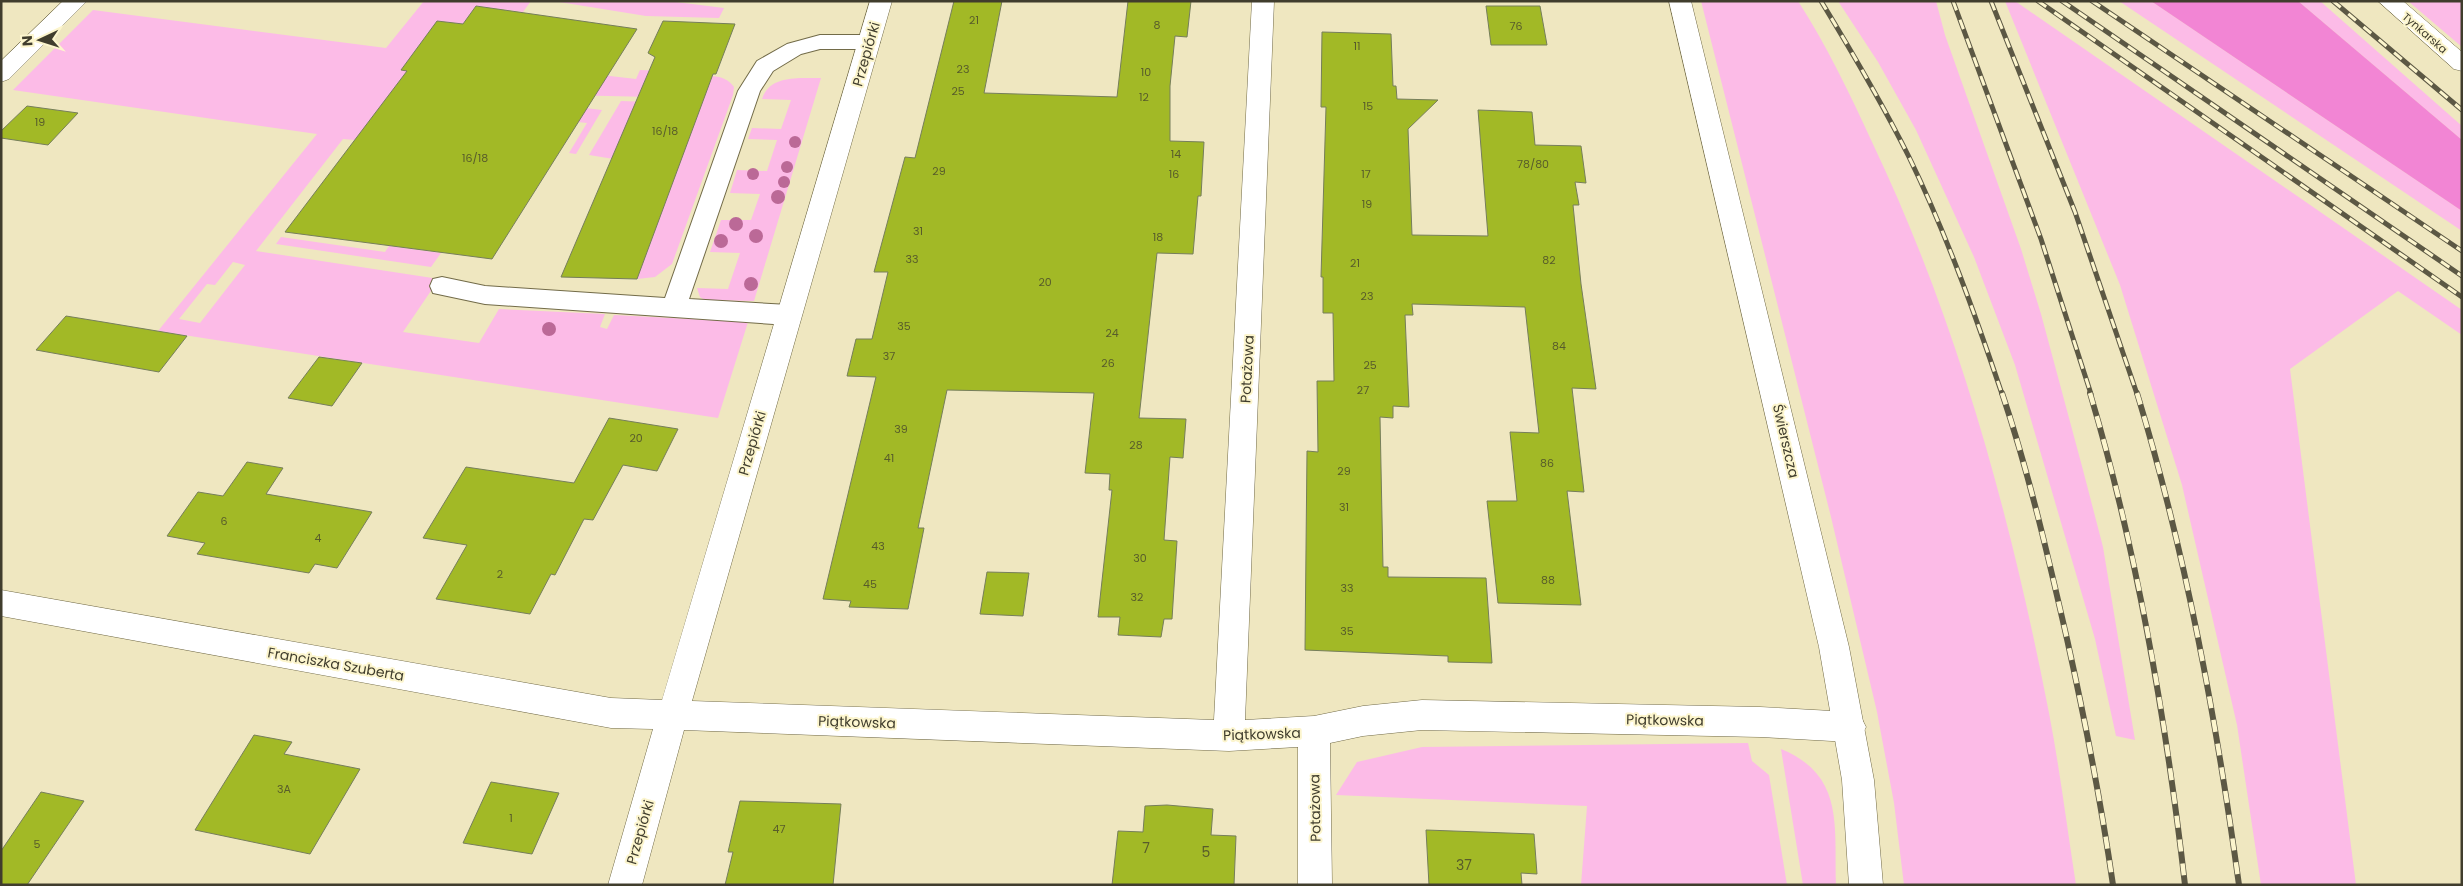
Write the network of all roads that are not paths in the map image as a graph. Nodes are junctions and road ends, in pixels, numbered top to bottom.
1 (76, 1) edge
2 (881, 1) edge
3 (1263, 1) edge
4 (1680, 1) edge
5 (2389, 1) edge
6 (869, 42) junction
7 (2462, 64) edge
8 (1, 74) edge
9 (442, 286) dead end
10 (674, 308) junction
11 (789, 315) junction
12 (1, 603) edge
13 (672, 715) junction
14 (1850, 727) junction
15 (1314, 731) junction
16 (1229, 736) junction
17 (625, 885) edge
18 (1316, 885) edge
19 (1866, 885) edge

1 - 8 street
2 - 6 street, Przepiórki
3 - 16 street, Potażowa
4 - 14 street, Świerszcza
5 - 7 street, Tynkarska
6 - 10 lane
6 - 11 street, Przepiórki
9 - 10 lane
10 - 11 lane
11 - 13 street, Przepiórki
12 - 13 street, Franciszka Szuberta
13 - 16 street, Piątkowska
13 - 17 street, Przepiórki
14 - 15 street, Piątkowska
14 - 19 street, Świerszcza
15 - 16 street, Piątkowska
15 - 18 street, Potażowa

